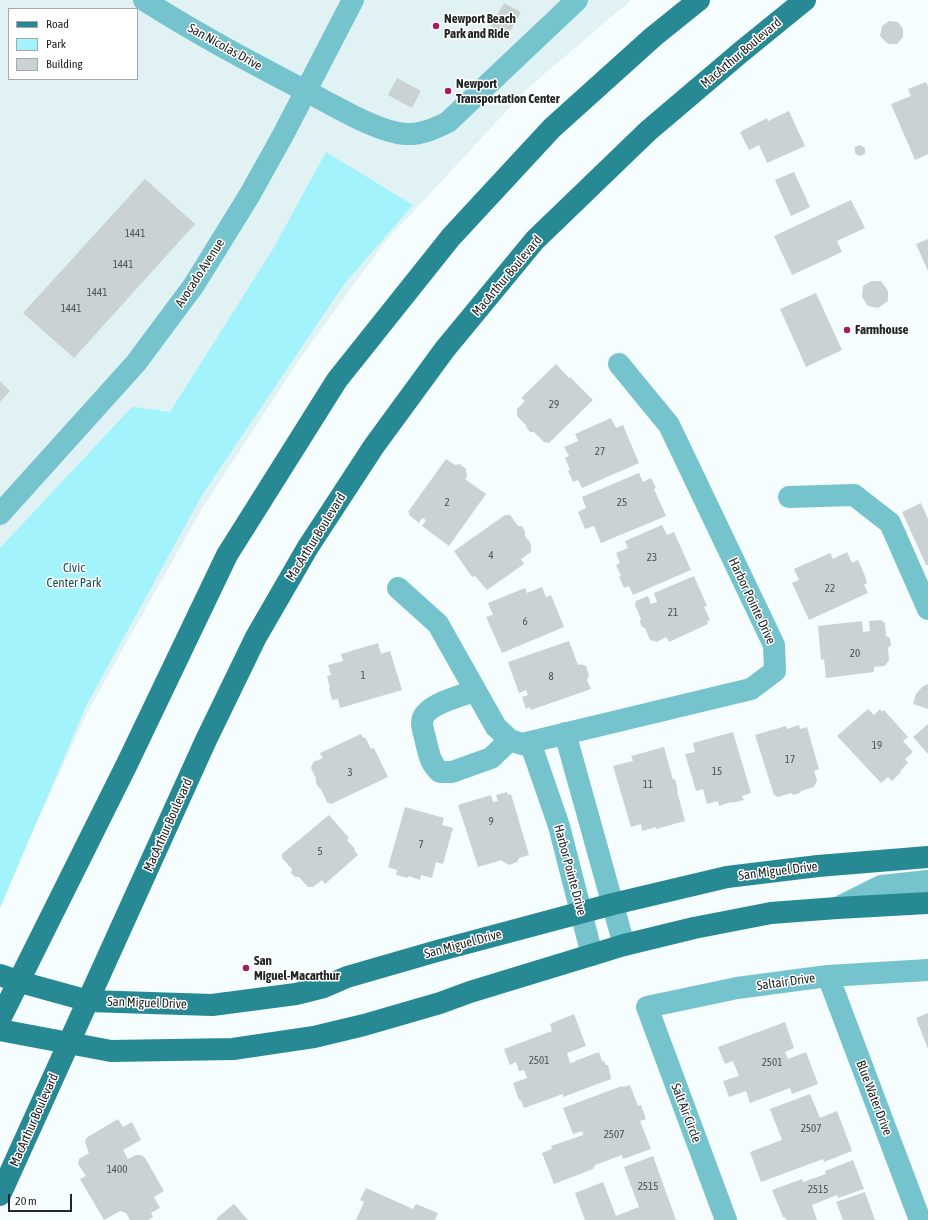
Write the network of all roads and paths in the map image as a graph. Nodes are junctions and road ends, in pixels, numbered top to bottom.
1 (144, 0) edge
2 (353, 0) edge
3 (577, 0) edge
4 (699, 0) edge
5 (805, 0) edge
6 (306, 91) junction
7 (619, 364) dead end
8 (789, 497) dead end
9 (0, 514) edge
10 (398, 588) dead end
11 (928, 609) edge
12 (475, 691) junction
13 (565, 733) junction
14 (520, 741) junction
15 (928, 857) edge
16 (928, 882) edge
17 (928, 903) edge
18 (613, 904) junction
19 (837, 908) junction
20 (581, 912) junction
21 (624, 945) junction
22 (592, 955) junction
23 (928, 970) edge
24 (828, 976) junction
25 (10, 979) edge
26 (89, 1001) junction
27 (647, 1007) joint
28 (0, 1020) edge
29 (0, 1030) edge
30 (68, 1043) junction
31 (0, 1195) edge
32 (726, 1220) edge
33 (920, 1220) edge

1 - 6 street, San Nicolas Drive
2 - 6 street, Avocado Avenue
3 - 6 street, San Nicolas Drive
4 - 25 main road
5 - 26 main road, MacArthur Boulevard
6 - 9 street, Avocado Avenue
7 - 13 street, Harbor Pointe Drive
8 - 11 street
10 - 12 street, Harbor Pointe Drive
12 - 14 street, Harbor Pointe Drive
12 - 14 street
13 - 14 street, Harbor Pointe Drive
13 - 18 street
14 - 20 street, Harbor Pointe Drive
15 - 18 main road, San Miguel Drive
16 - 19 street
17 - 19 main road
18 - 20 main road, San Miguel Drive
18 - 21 street
19 - 21 main road
20 - 22 street, Harbor Pointe Drive
20 - 26 main road, San Miguel Drive
21 - 22 main road
22 - 30 main road
23 - 24 street, Saltair Drive
24 - 27 street, Saltair Drive
24 - 33 street, Blue Water Drive
25 - 26 main road, San Miguel Drive
25 - 28 main road
26 - 30 main road, MacArthur Boulevard
27 - 32 street, Salt Air Circle
29 - 30 main road
30 - 31 main road, MacArthur Boulevard

